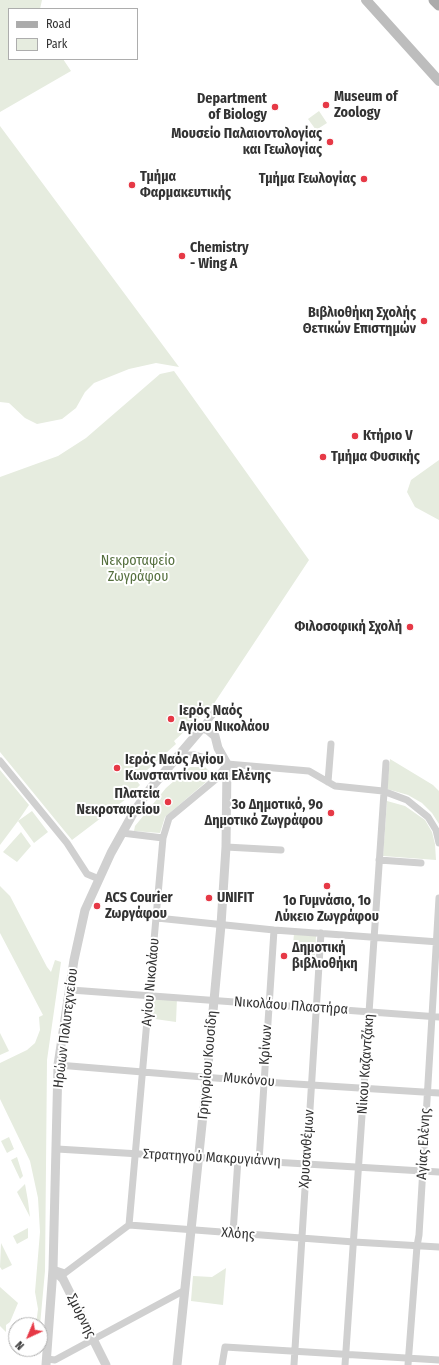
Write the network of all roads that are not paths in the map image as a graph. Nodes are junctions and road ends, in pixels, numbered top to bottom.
1 (366, 0) edge
2 (434, 0) edge
3 (439, 5) edge
4 (439, 81) edge
5 (217, 709) dead end
6 (202, 728) junction
7 (331, 744) dead end
8 (179, 755) junction
9 (0, 761) edge
10 (386, 763) dead end
11 (227, 764) junction
12 (328, 782) junction
13 (383, 791) junction
14 (122, 833) junction
15 (163, 838) junction
16 (439, 843) edge
17 (226, 847) junction
18 (281, 850) dead end
19 (379, 860) junction
20 (421, 863) dead end
21 (99, 879) junction
22 (439, 898) edge
23 (157, 918) junction
24 (221, 925) junction
25 (274, 930) junction
26 (321, 933) junction
27 (374, 937) junction
28 (438, 941) edge
29 (71, 990) junction
30 (149, 996) junction
31 (214, 1000) junction
32 (269, 1004) junction
33 (315, 1007) junction
34 (369, 1012) junction
35 (436, 1017) edge
36 (58, 1065) junction
37 (142, 1072) junction
38 (207, 1076) junction
39 (264, 1082) junction
40 (311, 1085) junction
41 (364, 1088) junction
42 (427, 1092) junction
43 (439, 1093) edge
44 (57, 1149) junction
45 (135, 1153) junction
46 (199, 1157) junction
47 (238, 1159) junction
48 (258, 1160) junction
49 (305, 1164) junction
50 (359, 1167) junction
51 (422, 1170) junction
52 (439, 1172) edge
53 (129, 1225) junction
54 (190, 1230) junction
55 (234, 1233) junction
56 (302, 1239) junction
57 (354, 1242) junction
58 (417, 1246) junction
59 (439, 1247) edge
60 (53, 1269) junction
61 (185, 1290) junction
62 (94, 1340) junction
63 (294, 1353) junction
64 (346, 1355) junction
65 (439, 1360) edge
66 (408, 1361) edge
67 (47, 1362) edge
68 (106, 1365) edge
69 (178, 1365) edge
70 (222, 1365) edge
71 (294, 1365) edge
72 (345, 1365) edge

1 - 4 main road
2 - 3 main road
5 - 6 street
6 - 8 street, Ηρώων Πολυτεχνείου
6 - 11 street, Γρηγορίου Κουσίδη
7 - 12 street
8 - 11 street
8 - 14 street, Ηρώων Πολυτεχνείου
9 - 21 street
10 - 13 street, Νίκου Καζαντζάκη
11 - 12 street
11 - 15 street, Αγίου Νικολάου
11 - 17 street, Γρηγορίου Κουσίδη
12 - 13 street
13 - 16 street
13 - 19 street, Νίκου Καζαντζάκη
14 - 15 street
14 - 21 street, Ηρώων Πολυτεχνείου
15 - 23 street, Αγίου Νικολάου
17 - 18 street
17 - 24 street, Γρηγορίου Κουσίδη
19 - 20 street
19 - 27 street, Νίκου Καζαντζάκη
21 - 29 street, Ηρώων Πολυτεχνείου
22 - 28 street, Αγίας Ελένης
23 - 24 street
23 - 30 street, Αγίου Νικολάου
24 - 25 street
24 - 31 street, Γρηγορίου Κουσίδη
25 - 26 street
25 - 32 street, Κρίνων
26 - 27 street
26 - 33 street, Χρυσανθέμων
27 - 28 street
27 - 34 street, Νίκου Καζαντζάκη
28 - 35 street, Αγίας Ελένης
29 - 30 street, Νικολάου Πλαστήρα
29 - 36 street, Ηρώων Πολυτεχνείου
30 - 31 street, Νικολάου Πλαστήρα
30 - 37 street, Αγίου Νικολάου
31 - 32 street, Νικολάου Πλαστήρα
31 - 38 street, Γρηγορίου Κουσίδη
32 - 33 street, Νικολάου Πλαστήρα
32 - 39 street, Κρίνων
33 - 34 street, Νικολάου Πλαστήρα
33 - 40 street, Χρυσανθέμων
34 - 35 street, Νικολάου Πλαστήρα
34 - 41 street, Νίκου Καζαντζάκη
35 - 42 street, Αγίας Ελένης
36 - 37 street, Μυκόνου
36 - 44 street, Ηρώων Πολυτεχνείου
37 - 38 street, Μυκόνου
37 - 45 street, Αγίου Νικολάου
38 - 39 street, Μυκόνου
38 - 46 street, Γρηγορίου Κουσίδη
39 - 40 street, Μυκόνου
39 - 48 street, Κρίνων
40 - 41 street, Μυκόνου
40 - 49 street, Χρυσανθέμων
41 - 42 street, Μυκόνου
41 - 50 street, Νίκου Καζαντζάκη
42 - 43 street, Μυκόνου
42 - 51 street, Αγίας Ελένης
44 - 45 street, Στρατηγού Μακρυγιάννη
44 - 60 street, Ηρώων Πολυτεχνείου
45 - 46 street, Στρατηγού Μακρυγιάννη
45 - 53 street, Αγίου Νικολάου
46 - 47 street, Στρατηγού Μακρυγιάννη
46 - 54 street, Γρηγορίου Κουσίδη
47 - 48 street, Στρατηγού Μακρυγιάννη
47 - 55 street
48 - 49 street, Στρατηγού Μακρυγιάννη
49 - 50 street, Στρατηγού Μακρυγιάννη
49 - 56 street, Χρυσανθέμων
50 - 51 street, Στρατηγού Μακρυγιάννη
50 - 57 street, Νίκου Καζαντζάκη
51 - 52 street, Στρατηγού Μακρυγιάννη
51 - 58 street, Αγίας Ελένης
53 - 54 street, Χλόης
53 - 60 street
54 - 55 street, Χλόης
54 - 61 street, Γρηγορίου Κουσίδη
55 - 56 street, Χλόης
56 - 57 street, Χλόης
56 - 63 street, Χρυσανθέμων
57 - 58 street, Χλόης
57 - 64 street, Νίκου Καζαντζάκη
58 - 59 street, Χλόης
58 - 66 street, Αγίας Ελένης
60 - 62 street, Σμύρνης
60 - 67 street, Ηρώων Πολυτεχνείου
61 - 62 street
61 - 69 street, Γρηγορίου Κουσίδη
62 - 67 street
62 - 68 street, Σμύρνης
63 - 64 street
63 - 70 street
63 - 71 street, Χρυσανθέμων
64 - 66 street
64 - 72 street, Νίκου Καζαντζάκη
65 - 66 street

